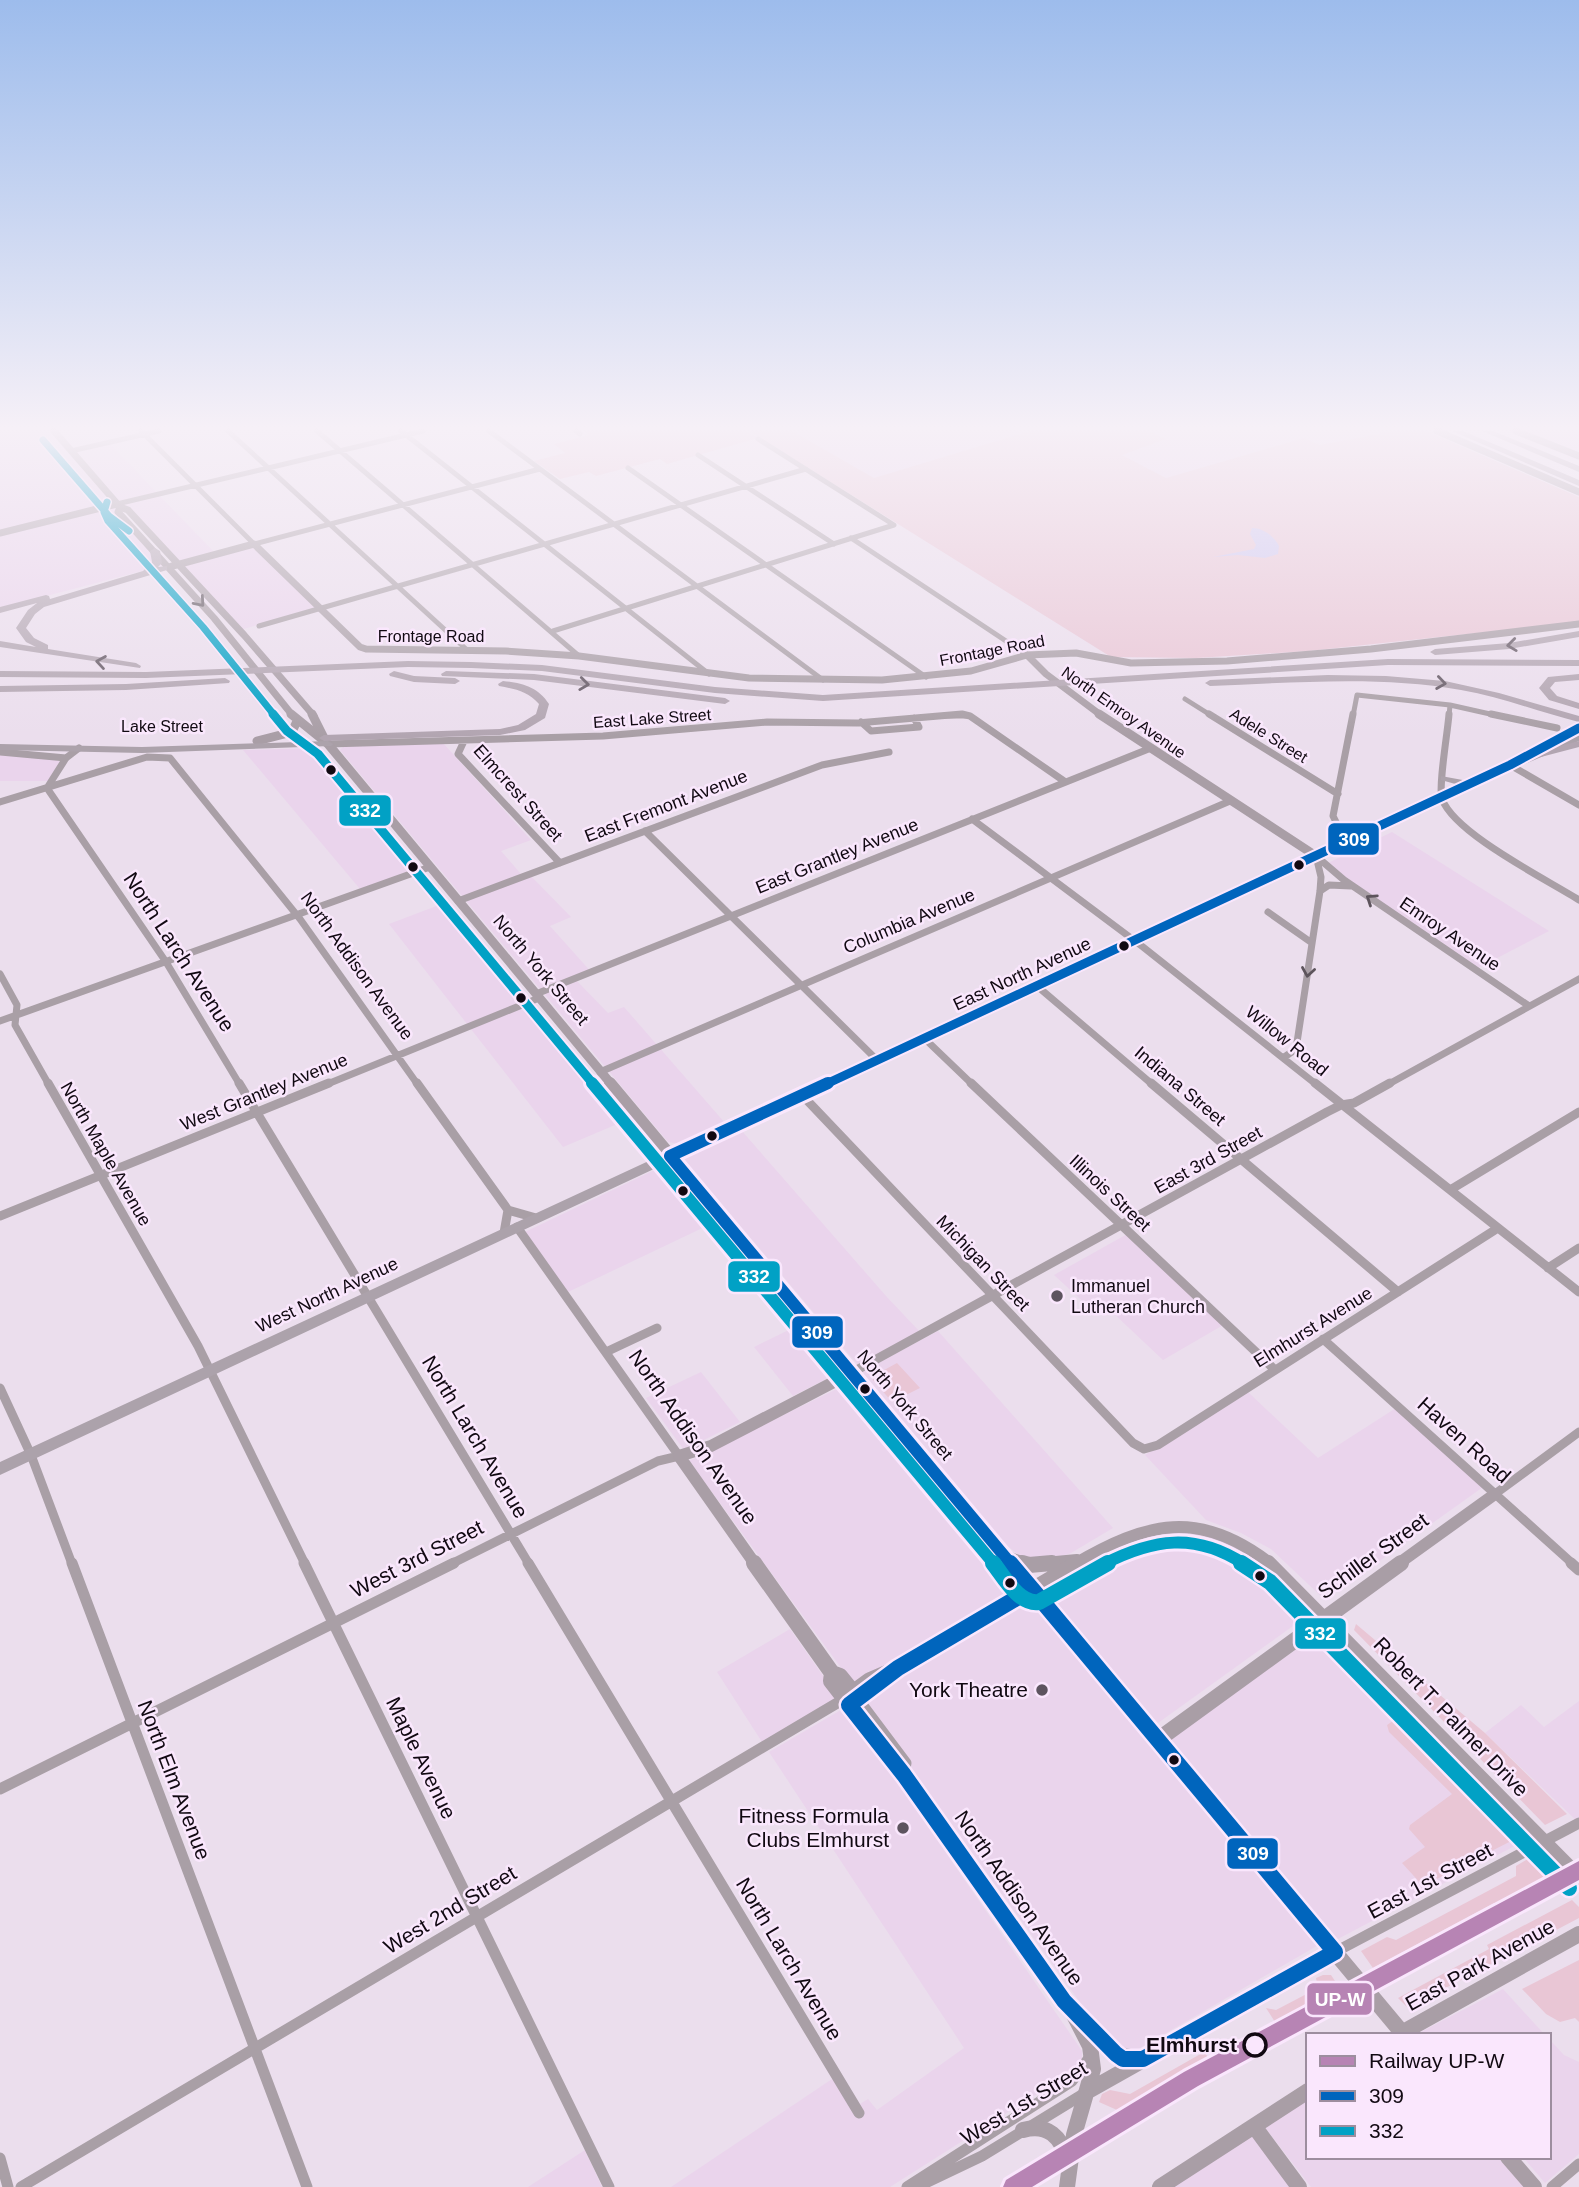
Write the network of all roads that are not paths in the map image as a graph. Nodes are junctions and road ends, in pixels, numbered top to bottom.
1 (138, 533) edge
2 (145, 533) edge
3 (243, 533) edge
4 (296, 533) edge
5 (340, 533) edge
6 (437, 533) edge
7 (532, 533) edge
8 (583, 533) edge
9 (626, 533) edge
10 (723, 533) edge
11 (817, 533) edge
12 (868, 533) edge
13 (852, 538) junction
14 (254, 544) junction
15 (546, 544) junction
16 (834, 544) junction
17 (155, 551) junction
18 (474, 564) junction
19 (768, 564) junction
20 (172, 568) junction
21 (151, 572) junction
22 (397, 586) junction
23 (699, 586) junction
24 (320, 608) junction
25 (627, 608) junction
26 (0, 610) edge
27 (1579, 624) edge
28 (259, 626) dead end
29 (553, 631) junction
30 (1579, 634) edge
31 (0, 644) edge
32 (466, 649) junction
33 (1027, 654) junction
34 (579, 656) junction
35 (78, 658) junction
36 (1579, 663) edge
37 (1579, 671) edge
38 (295, 673) junction
39 (0, 674) edge
40 (394, 674) junction
41 (709, 674) junction
42 (245, 675) junction
43 (926, 677) junction
44 (1579, 677) edge
45 (823, 680) junction
46 (0, 682) edge
47 (1079, 683) junction
48 (1202, 683) junction
49 (0, 689) edge
50 (1185, 699) dead end
51 (1450, 705) junction
52 (1579, 706) edge
53 (1575, 718) edge
54 (298, 721) junction
55 (1557, 728) dead end
56 (1579, 728) edge
57 (325, 737) junction
58 (1579, 738) edge
59 (0, 740) edge
60 (257, 741) junction
61 (464, 741) junction
62 (1579, 744) edge
63 (79, 748) junction
64 (1151, 748) junction
65 (0, 749) edge
66 (889, 752) dead end
67 (1537, 755) junction
68 (66, 758) junction
69 (1510, 765) junction
70 (1444, 778) junction
71 (1064, 781) junction
72 (1469, 784) junction
73 (47, 788) junction
74 (1338, 794) junction
75 (1441, 797) junction
76 (1230, 801) junction
77 (0, 802) edge
78 (1579, 804) edge
79 (972, 818) junction
80 (1338, 826) dead end
81 (645, 831) junction
82 (1316, 856) junction
83 (559, 863) junction
84 (430, 867) junction
85 (1049, 877) junction
86 (1354, 887) junction
87 (1320, 891) junction
88 (1579, 900) edge
89 (458, 901) junction
90 (1268, 912) dead end
91 (296, 915) junction
92 (732, 916) junction
93 (1134, 941) junction
94 (1312, 943) junction
95 (166, 962) junction
96 (0, 974) edge
97 (1579, 979) edge
98 (801, 985) junction
99 (1037, 986) junction
100 (537, 996) junction
101 (1529, 1006) junction
102 (16, 1015) junction
103 (0, 1021) edge
104 (924, 1038) junction
105 (398, 1055) junction
106 (1283, 1058) junction
107 (877, 1060) junction
108 (600, 1072) junction
109 (802, 1095) junction
110 (1341, 1105) junction
111 (257, 1112) junction
112 (1579, 1112) edge
113 (670, 1156) junction
114 (1242, 1159) junction
115 (100, 1175) junction
116 (1450, 1190) junction
117 (508, 1210) junction
118 (0, 1216) edge
119 (536, 1219) junction
120 (1122, 1225) junction
121 (1498, 1228) junction
122 (510, 1230) junction
123 (1579, 1248) edge
124 (1548, 1268) junction
125 (1398, 1292) junction
126 (1579, 1292) edge
127 (368, 1297) junction
128 (993, 1297) junction
129 (657, 1328) dead end
130 (1323, 1339) junction
131 (198, 1346) joint
132 (606, 1352) junction
133 (1275, 1370) junction
134 (210, 1371) junction
135 (853, 1372) junction
136 (0, 1388) edge
137 (1579, 1432) edge
138 (1144, 1449) joint
139 (31, 1455) junction
140 (678, 1456) junction
141 (0, 1469) edge
142 (1495, 1494) junction
143 (511, 1534) junction
144 (1006, 1557) junction
145 (1087, 1558) junction
146 (1579, 1570) edge
147 (1033, 1589) junction
148 (1324, 1618) junction
149 (333, 1623) junction
150 (851, 1699) junction
151 (132, 1723) junction
152 (1159, 1740) junction
153 (0, 1789) edge
154 (673, 1804) junction
155 (1579, 1823) edge
156 (1579, 1878) edge
157 (478, 1918) junction
158 (1579, 1934) edge
159 (1335, 1952) junction
160 (1072, 2011) junction
161 (1400, 2033) edge
162 (1403, 2033) edge
163 (255, 2049) junction
164 (1091, 2052) junction
165 (1143, 2059) junction
166 (1088, 2091) junction
167 (1306, 2092) edge
168 (859, 2113) dead end
169 (1254, 2126) junction
170 (1023, 2130) junction
171 (0, 2158) edge
172 (1510, 2159) edge
173 (1069, 2162) junction
174 (1579, 2164) edge
175 (8, 2187) edge
176 (20, 2187) edge
177 (307, 2187) edge
178 (609, 2187) edge
179 (907, 2187) edge
180 (918, 2187) edge
181 (1067, 2187) edge
182 (1160, 2187) edge
183 (1299, 2187) edge
184 (1534, 2187) edge
185 (1552, 2187) edge

1 - 17 street, North York Street
2 - 20 street, North York Street
3 - 14 street
4 - 14 street
5 - 22 street
6 - 18 street
7 - 15 street
8 - 15 street
9 - 23 street
10 - 19 street
11 - 16 street
12 - 13 street
13 - 16 street
13 - 33 street, North Emroy Avenue
14 - 20 street
14 - 24 street
15 - 18 street
15 - 25 street
16 - 19 street
17 - 20 street, North York Street
17 - 21 highway
18 - 22 street
18 - 29 street
19 - 23 street
19 - 43 street
20 - 21 highway
20 -> 54 street, North York Street
20 - 57 street, North York Street
21 - 26 highway
21 - 35 highway
22 - 24 street
22 - 32 street
23 - 25 street
23 - 45 street
24 - 28 street
24 - 32 street, Frontage Road
25 - 29 street
25 - 41 street
27 - 33 street, Frontage Road
29 - 34 street
30 -> 47 highway
31 - 35 highway
32 - 34 street, Frontage Road
33 - 43 street, Frontage Road
33 - 64 street, North Emroy Avenue
34 - 41 street, Frontage Road
42 -> 35 highway
36 - 47 highway
37 - 48 highway
38 - 40 highway
38 - 42 highway
38 - 47 highway
39 - 42 highway
40 -> 48 highway
40 - 57 highway
41 - 45 street, Frontage Road
42 - 46 highway
42 - 49 highway
43 - 45 street, Frontage Road
44 - 52 highway
48 -> 53 highway
50 - 74 street, Adele Street
51 - 55 street
51 - 70 street
51 - 74 street
54 - 57 street, North York Street
54 - 60 street
56 - 69 main road
57 - 60 main road, Lake Street
57 - 61 street, East Lake Street
57 - 63 main road, Lake Street
57 - 84 street, North York Street
58 - 67 main road, East North Avenue
59 - 60 main road, Lake Street
61 - 71 street, East Lake Street
61 - 83 street, Elmcrest Street
62 - 67 highway
63 - 65 main road, Lake Street
63 - 68 street
64 - 71 street, East Grantley Avenue
64 - 76 street, North Emroy Avenue
65 - 68 street
66 - 81 street, East Fremont Avenue
67 - 69 main road, East North Avenue
68 - 73 street
69 - 72 main road, East North Avenue
69 - 78 street
70 - 72 main road
70 - 75 street
71 - 79 street, East Grantley Avenue
72 - 75 main road, East North Avenue
73 - 77 street
73 - 91 street, North Addison Avenue
73 - 95 street, North Larch Avenue
74 - 80 street
75 - 82 main road, East North Avenue
75 - 88 street
76 - 82 street, North Emroy Avenue
76 - 85 street, Columbia Avenue
79 - 85 street, Willow Road
79 - 92 street, East Grantley Avenue
81 - 83 street, East Fremont Avenue
81 - 92 street
82 - 86 street, Emroy Avenue
82 - 87 street
82 - 93 main road, East North Avenue
83 - 89 street, East Fremont Avenue
84 - 89 street, North York Street
84 - 91 street
85 - 93 street, Willow Road
85 - 98 street, Columbia Avenue
86 - 87 street
101 -> 86 street, Emroy Avenue
87 - 94 street
89 - 100 street, North York Street
90 - 94 street
91 - 95 street
91 - 105 street, North Addison Avenue
92 - 98 street
92 - 100 street, East Grantley Avenue
93 - 99 main road, East North Avenue
93 - 106 street, Willow Road
94 -> 106 street
95 - 102 street
95 - 111 street, North Larch Avenue
96 - 102 street, North Maple Avenue
97 - 101 street, East 3rd Street
98 - 107 street
98 - 108 street, Columbia Avenue
99 - 104 main road, East North Avenue
99 - 114 street, Indiana Street
100 - 105 street, West Grantley Avenue
100 - 108 street, North York Street
101 - 110 street, East 3rd Street
102 - 103 street
102 - 115 street, North Maple Avenue
104 - 107 main road, East North Avenue
104 - 120 street, Illinois Street
105 - 111 street, West Grantley Avenue
105 - 117 street, North Addison Avenue
106 - 110 street, Willow Road
107 - 109 main road, East North Avenue
108 - 113 street, North York Street
109 - 113 main road, East North Avenue
109 - 128 street, Michigan Street
110 - 114 street, East 3rd Street
110 - 116 street, Willow Road
111 - 115 street, West Grantley Avenue
111 - 127 street, North Larch Avenue
112 - 116 street
113 - 119 main road, West North Avenue
113 - 135 street, North York Street
114 - 120 street, East 3rd Street
114 - 125 street, Indiana Street
115 - 118 street, West Grantley Avenue
115 - 131 street, North Maple Avenue
116 - 121 street, Willow Road
117 - 119 street
117 - 122 street
119 - 122 main road, West North Avenue
120 - 128 street, East 3rd Street
120 - 133 street, Illinois Street
121 - 124 street, Willow Road
121 - 125 street, Elmhurst Avenue
122 - 127 main road, West North Avenue
122 - 132 street, North Addison Avenue
123 - 124 street
124 - 126 street, Willow Road
125 - 130 street, Elmhurst Avenue
127 - 134 main road, West North Avenue
127 - 143 street, North Larch Avenue
128 - 135 street, East 3rd Street
128 - 138 street, Michigan Street
129 - 132 street
130 - 133 street, Elmhurst Avenue
130 - 142 street, Haven Road
131 - 134 street, Maple Avenue
132 - 140 street, North Addison Avenue
133 - 138 street, Elmhurst Avenue
134 - 139 main road, West North Avenue
134 - 149 street, Maple Avenue
135 - 140 street, West 3rd Street
135 - 144 street, North York Street
136 - 139 street, North Elm Avenue
137 - 142 street, Schiller Street
139 - 141 main road, West North Avenue
139 - 151 street, North Elm Avenue
140 - 143 street, West 3rd Street
140 - 150 street, North Addison Avenue
142 - 146 street, Haven Road
142 - 148 street, Schiller Street
143 - 149 street, West 3rd Street
143 - 154 street, North Larch Avenue
144 - 145 street
144 - 147 street, North York Street
145 - 147 street, Robert T. Palmer Drive
145 - 148 street, Robert T. Palmer Drive
147 - 150 street, West 2nd Street
147 - 152 street, North York Street
148 - 152 street, Schiller Street
148 - 156 street, Robert T. Palmer Drive
149 - 151 street, West 3rd Street
149 - 157 street, Maple Avenue
150 - 154 street, West 2nd Street
150 - 160 street, North Addison Avenue
151 - 153 street, West 3rd Street
151 - 163 street, North Elm Avenue
152 - 159 street, North York Street
154 - 157 street, West 2nd Street
154 - 168 street, North Larch Avenue
155 - 159 street, East 1st Street
157 - 163 street, West 2nd Street
157 - 178 street, Maple Avenue
158 - 162 street, East Park Avenue
159 - 161 street, North York Street
159 - 165 street, West 1st Street
160 - 164 street, North Addison Avenue
160 - 165 street
163 - 176 street, West 2nd Street
163 - 177 street, North Elm Avenue
164 - 166 street, North Addison Avenue
164 - 179 street, West 1st Street
165 - 166 street, West 1st Street
166 - 170 street, West 1st Street
166 - 173 street, North Addison Avenue
167 - 169 street
169 - 182 street
169 - 183 street
170 - 173 street
170 - 180 street, West 1st Street
171 - 175 street
172 - 184 street
173 - 181 street, North Addison Avenue
174 - 185 street

